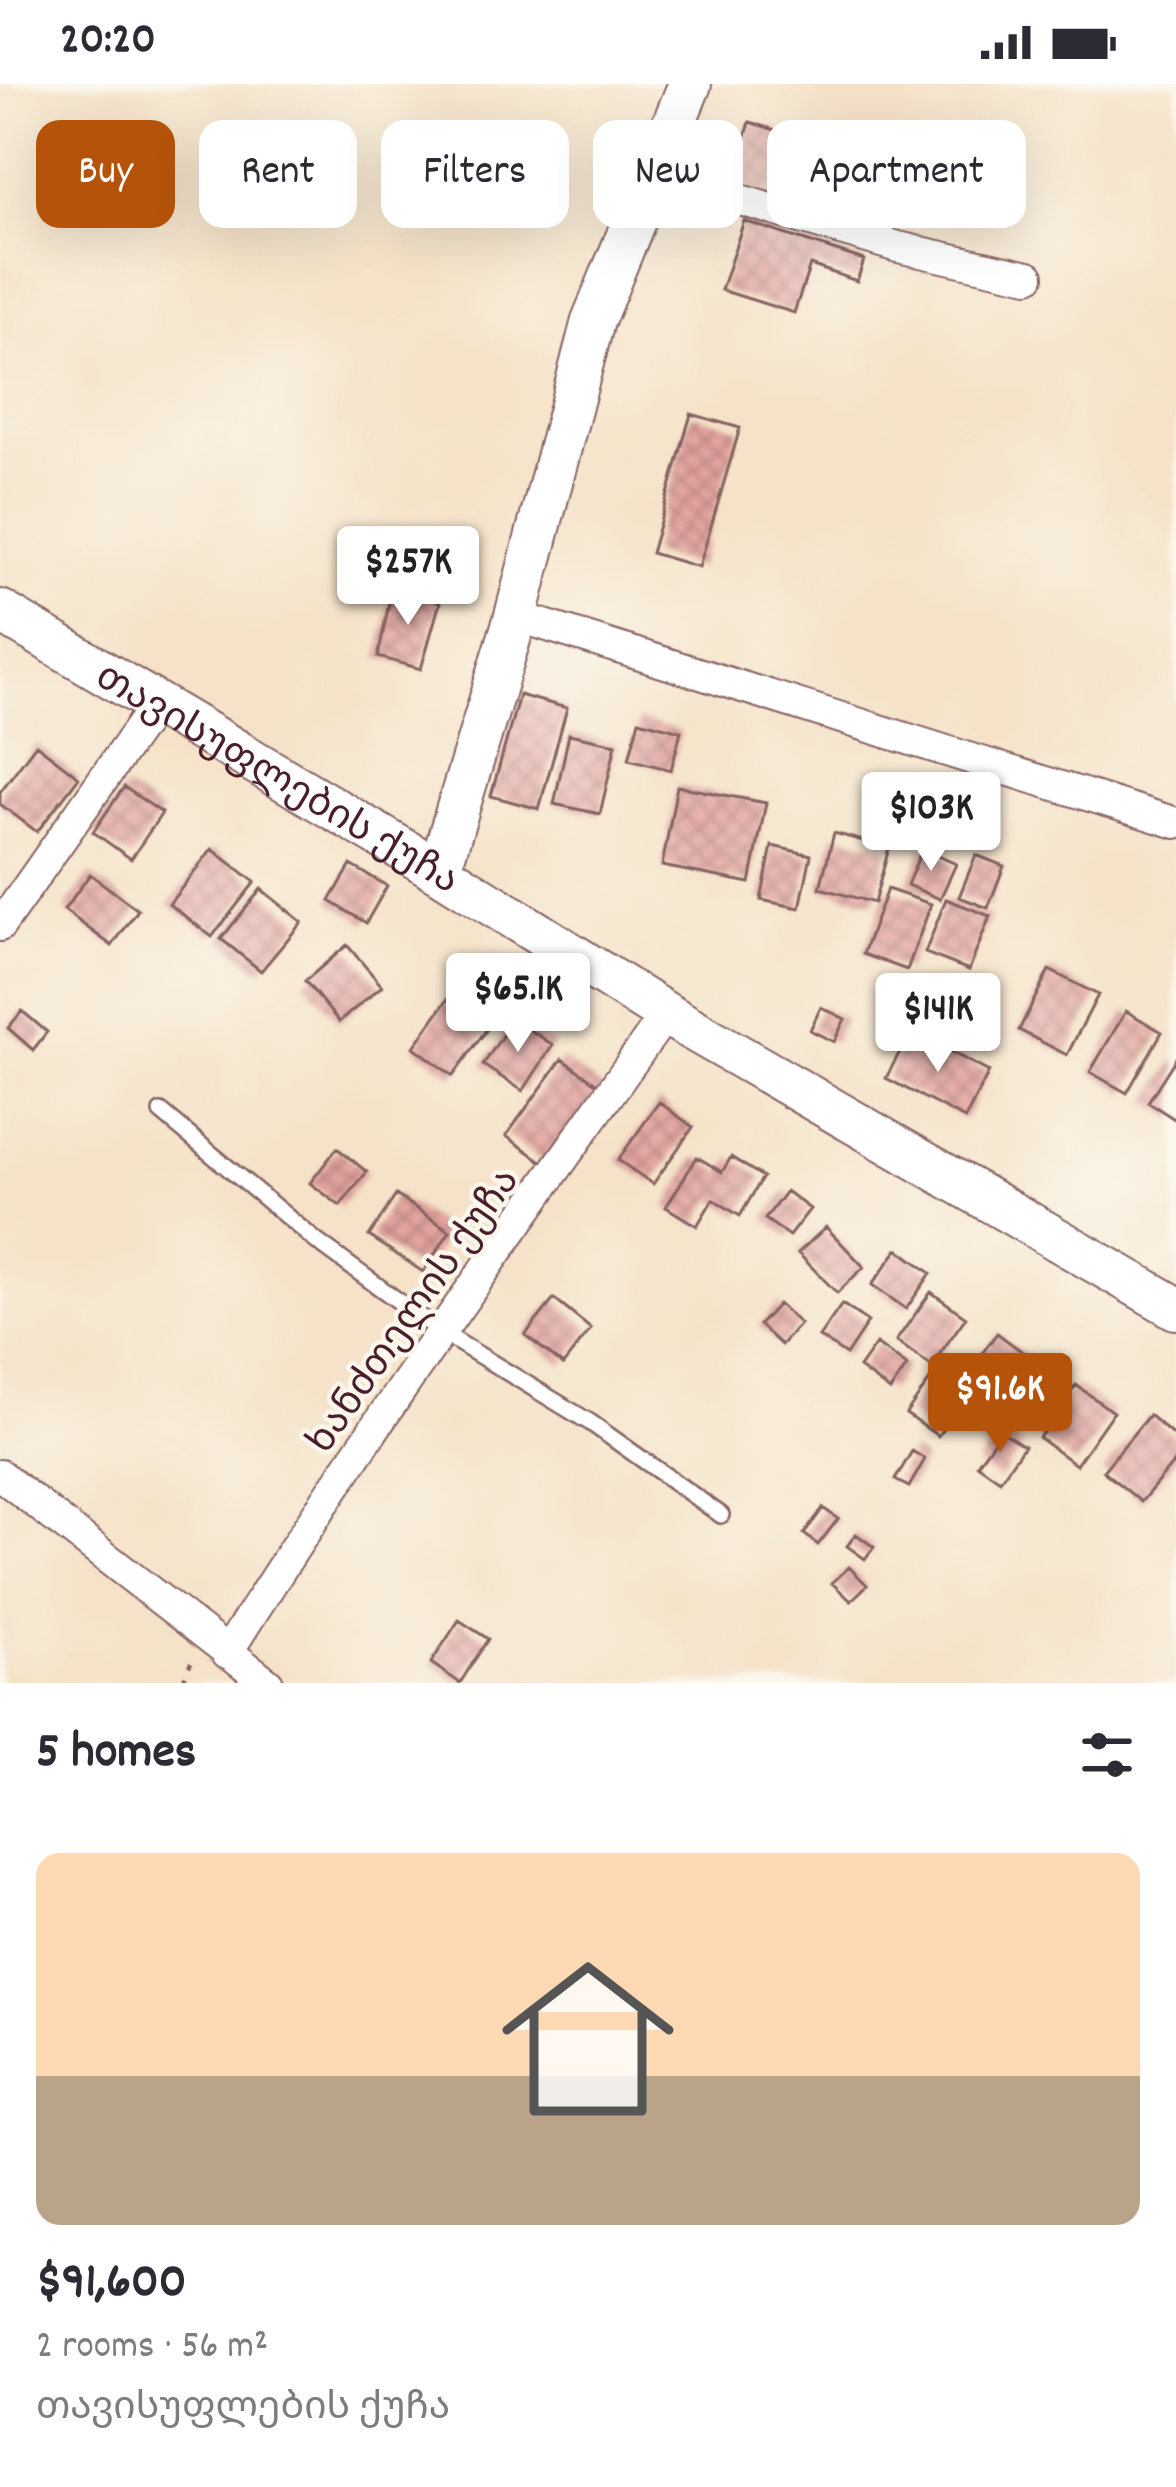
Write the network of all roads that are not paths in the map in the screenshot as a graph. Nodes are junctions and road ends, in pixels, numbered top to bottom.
1 (690, 84) edge
2 (675, 120) edge
3 (743, 201) edge
4 (631, 228) edge
5 (1028, 276) dead end
6 (0, 611) edge
7 (516, 616) junction
8 (156, 704) junction
9 (1176, 824) edge
10 (439, 871) junction
11 (0, 926) edge
12 (666, 1014) junction
13 (161, 1112) dead end
14 (1176, 1308) edge
15 (441, 1332) junction
16 (0, 1474) edge
17 (722, 1515) dead end
18 (227, 1653) junction
19 (268, 1683) edge

1 - 2 main road
3 - 5 street
4 - 7 main road
6 - 8 main road, თავისუფლების ქუჩა
7 - 9 street
7 - 10 main road
8 - 10 main road, თავისუფლების ქუჩა
8 - 11 street
10 - 12 main road, თავისუფლების ქუჩა
12 - 14 main road, თავისუფლების ქუჩა
12 - 15 street, ხანძთელის ქუჩა
13 - 15 lane
15 - 17 lane
15 - 18 street, ხანძთელის ქუჩა
16 - 18 street
18 - 19 street

